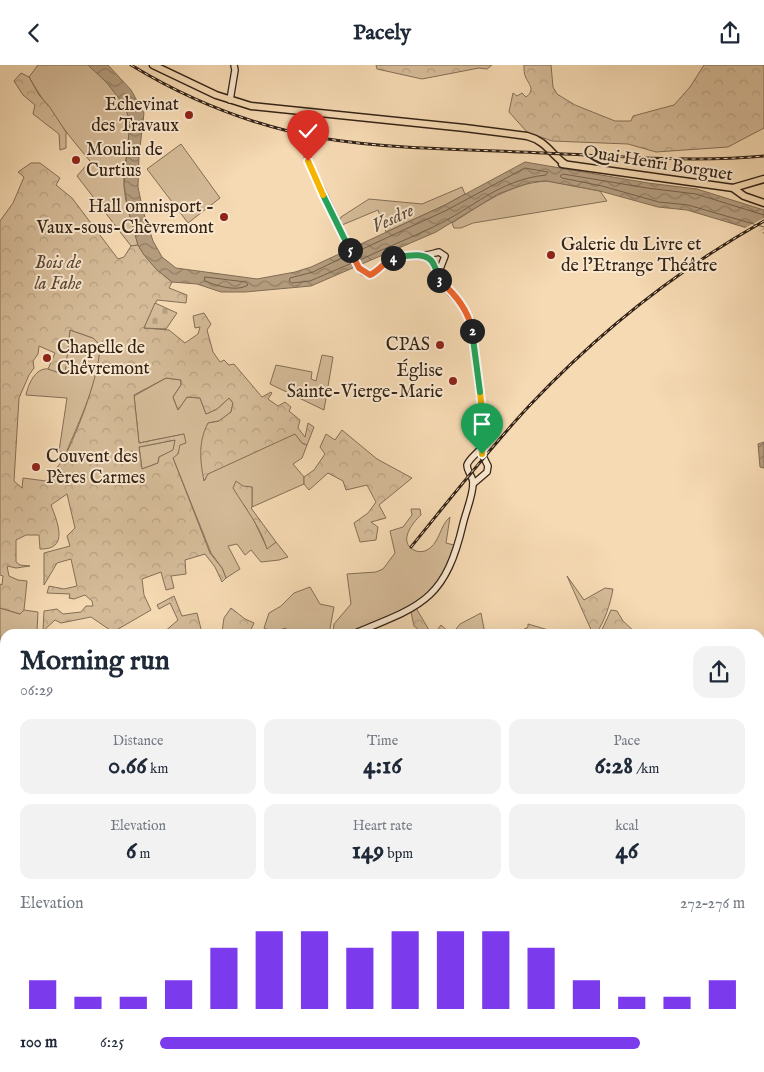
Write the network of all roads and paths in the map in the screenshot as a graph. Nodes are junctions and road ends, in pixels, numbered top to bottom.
1 (153, 65) edge
2 (234, 65) edge
3 (230, 101) junction
4 (314, 113) junction
5 (764, 179) edge
6 (744, 186) junction
7 (733, 188) junction
8 (744, 196) junction
9 (764, 203) edge
10 (433, 254) junction
11 (421, 256) junction
12 (433, 263) junction
13 (442, 264) junction
14 (443, 284) junction
15 (482, 445) junction
16 (474, 457) junction
17 (484, 458) junction
18 (472, 476) junction
19 (479, 477) junction
20 (473, 484) junction
21 (365, 629) edge

1 - 3 main road
2 - 3 main road
3 - 4 main road
4 - 7 main road, Quai Henri Borguet
4 - 11 main road
5 - 6 main road
6 - 7 main road
6 - 8 main road, Quai Henri Borguet
7 - 8 main road, Quai Henri Borguet
8 - 9 main road, Quai Henri Borguet
10 - 11 main road
10 - 12 main road
10 - 13 main road
11 - 12 main road
12 - 13 main road
12 - 14 main road
13 - 14 main road
14 - 15 main road
15 - 16 main road
15 - 17 main road
16 - 17 main road
16 - 18 main road
17 - 19 main road
18 - 19 main road
18 - 20 main road
19 - 20 main road
20 - 21 main road

